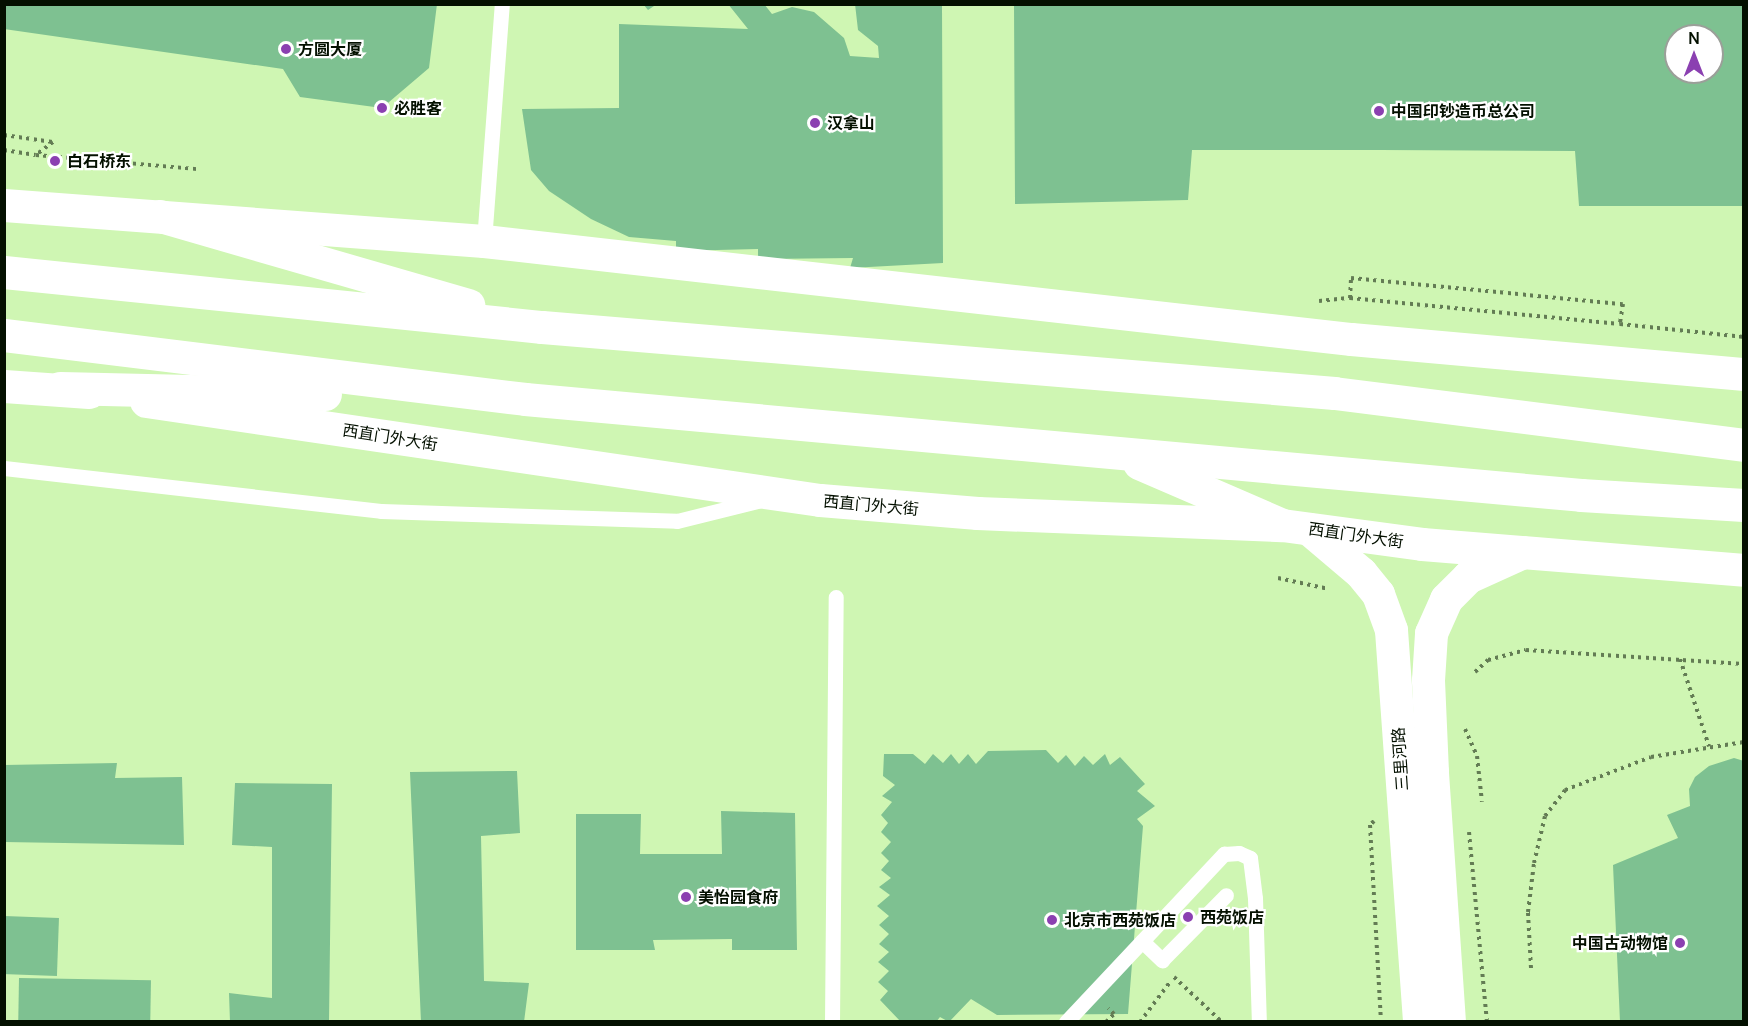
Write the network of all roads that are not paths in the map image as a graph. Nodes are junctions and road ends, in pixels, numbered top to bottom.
1 (502, 4) edge
2 (4, 205) edge
3 (160, 216) junction
4 (484, 241) junction
5 (4, 272) edge
6 (542, 327) junction
7 (4, 335) edge
8 (1743, 374) edge
9 (4, 386) edge
10 (60, 388) junction
11 (525, 399) junction
12 (1743, 445) edge
13 (1113, 451) junction
14 (4, 468) edge
15 (778, 495) junction
16 (1743, 505) edge
17 (1296, 527) junction
18 (1523, 552) junction
19 (1743, 570) edge
20 (836, 597) dead end
21 (1226, 895) dead end
22 (1142, 941) junction
23 (832, 1022) edge
24 (1066, 1022) edge
25 (1258, 1022) edge
26 (1419, 1022) edge
27 (1449, 1022) edge

1 - 4 lane
2 - 3 main road
3 - 4 main road
3 - 6 main road
4 - 8 main road
5 - 6 main road
6 - 12 main road
7 - 11 main road
9 - 10 main road, 西直门外大街
10 - 11 main road
10 - 15 main road, 西直门外大街
11 - 13 main road
13 - 16 main road
13 - 17 main road
14 - 15 lane
15 - 17 main road, 西直门外大街
17 - 18 main road, 西直门外大街
17 - 26 main road, 三里河路
18 - 19 main road, 西直门外大街
18 - 27 main road, 三里河路
20 - 23 lane
21 - 22 lane
22 - 24 lane
22 - 25 lane

